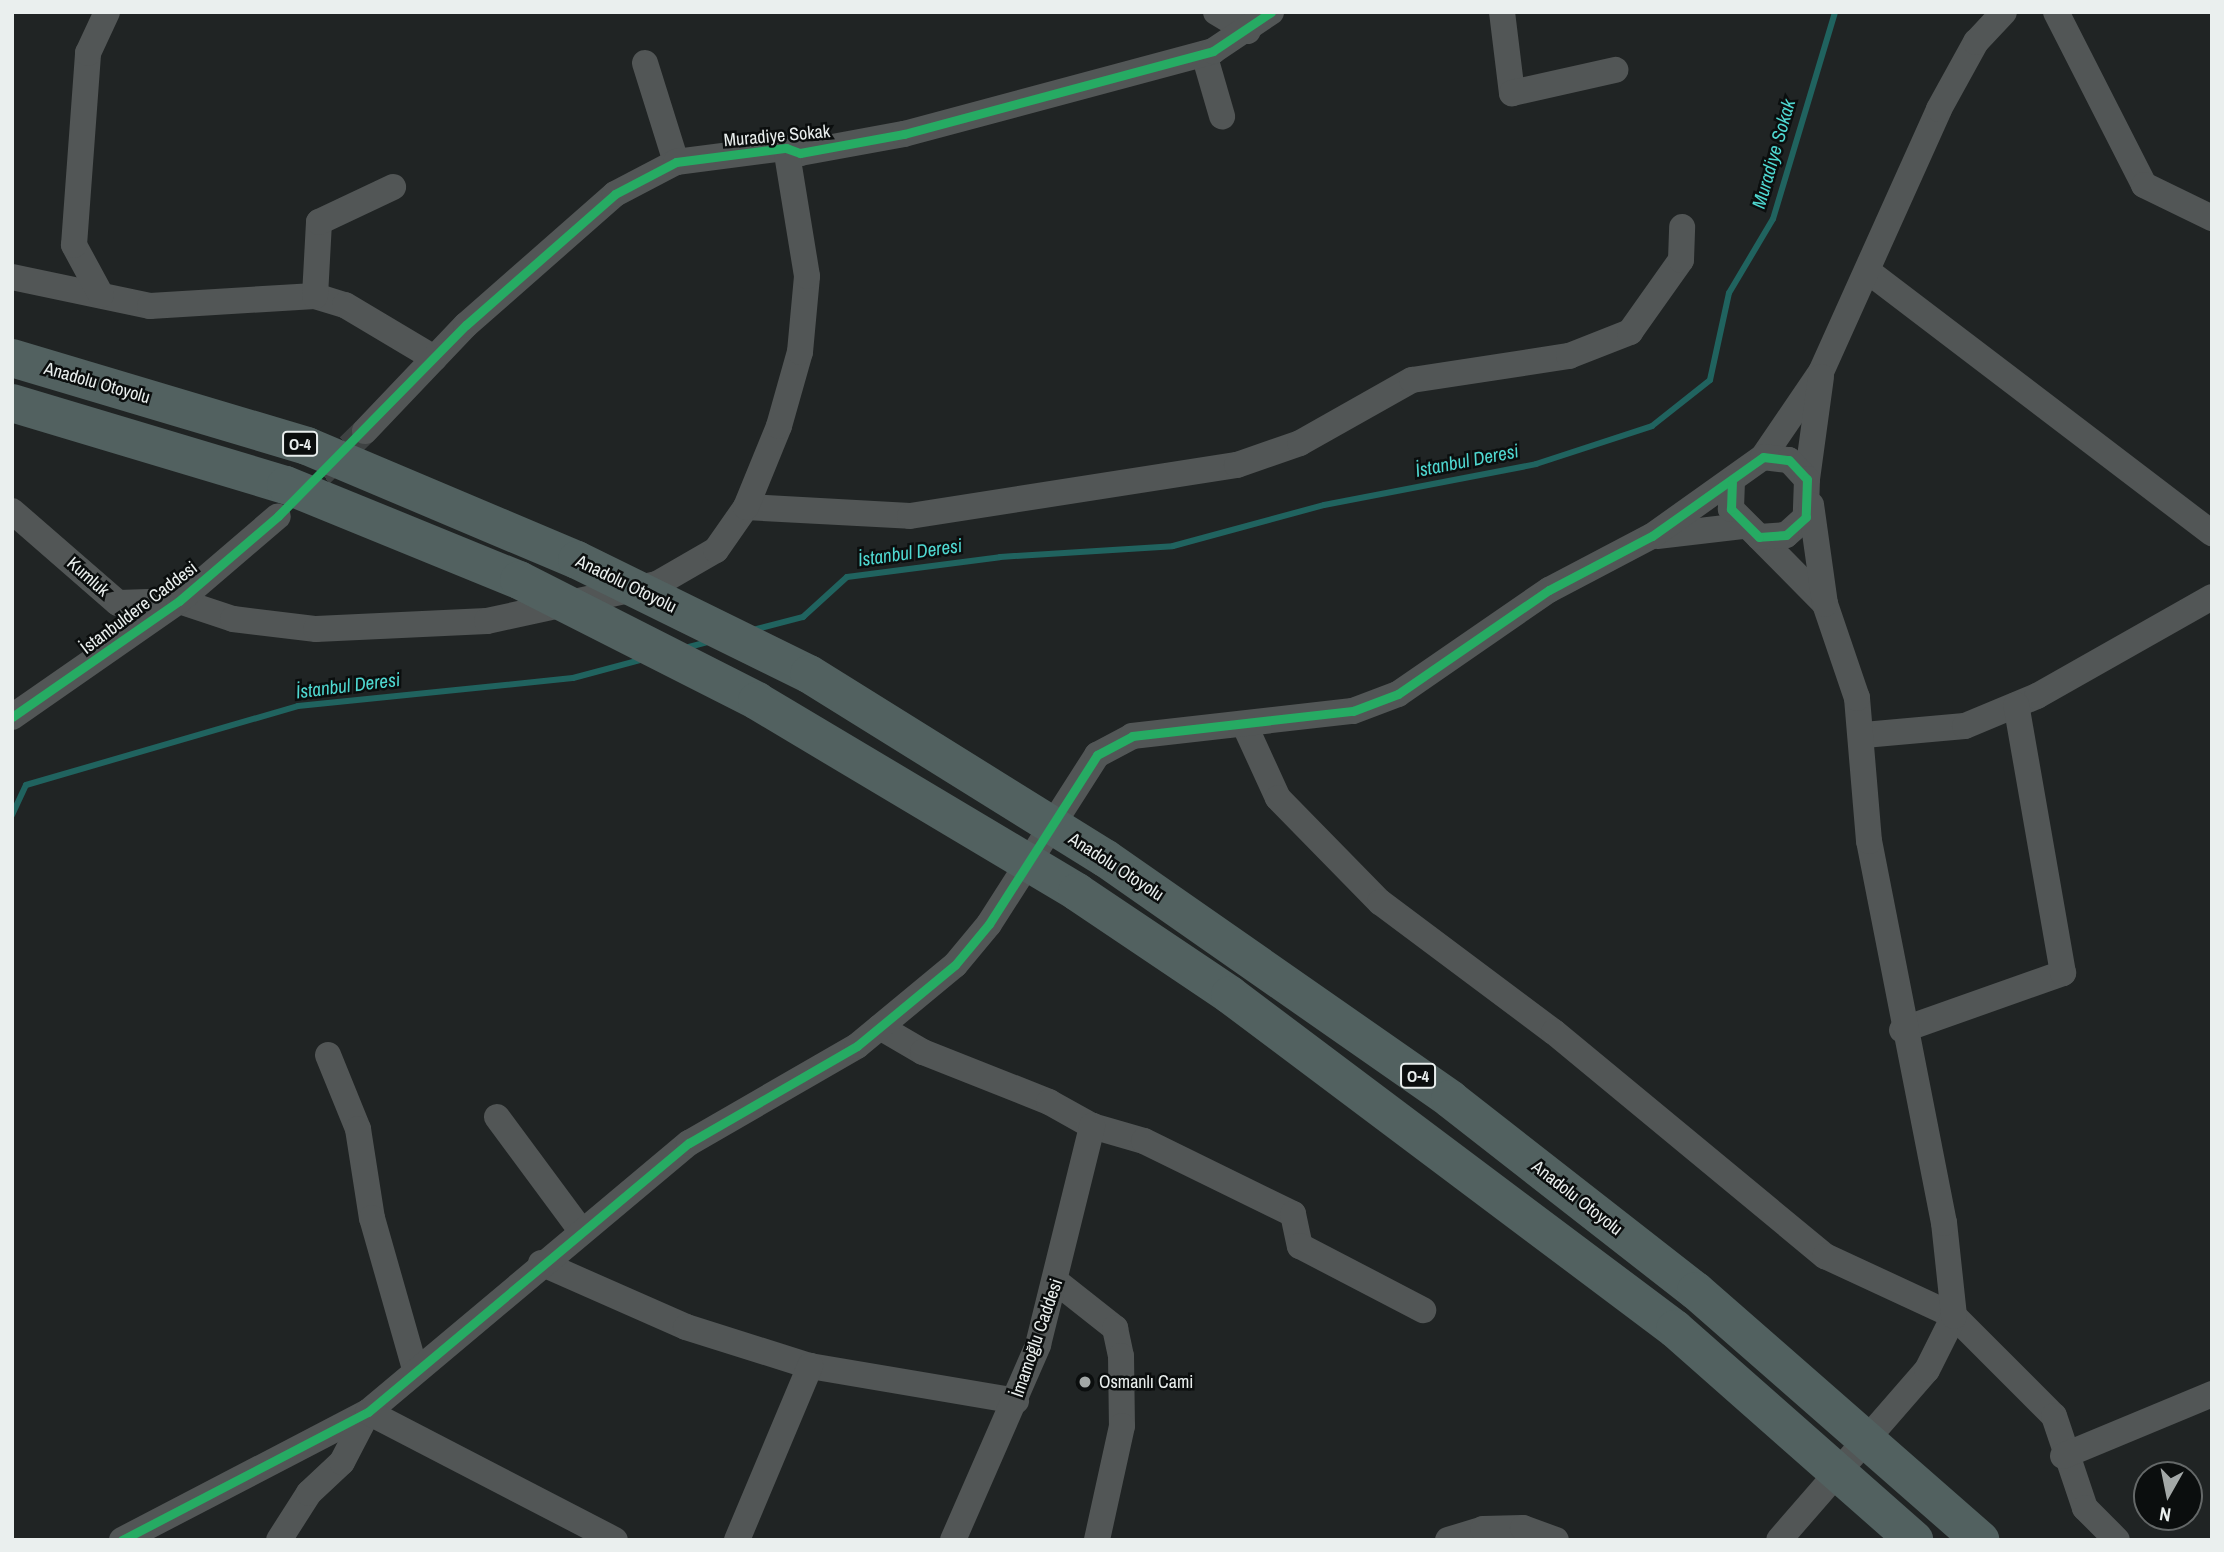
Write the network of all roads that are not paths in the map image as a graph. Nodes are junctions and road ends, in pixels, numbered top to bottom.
1 (107, 12) edge
2 (1216, 12) edge
3 (1271, 12) edge
4 (1502, 12) edge
5 (2004, 12) edge
6 (2056, 12) edge
7 (1248, 31) junction
8 (1203, 54) junction
9 (645, 63) dead end
10 (1615, 70) dead end
11 (1222, 116) dead end
12 (786, 148) junction
13 (676, 162) junction
14 (393, 187) dead end
15 (2212, 218) edge
16 (1682, 227) dead end
17 (1870, 272) junction
18 (12, 277) edge
19 (101, 295) junction
20 (315, 296) junction
21 (12, 358) edge
22 (434, 358) junction
23 (1821, 372) junction
24 (12, 404) edge
25 (365, 431) tunnel mouth
26 (1763, 457) junction
27 (1732, 482) junction
28 (1809, 492) junction
29 (746, 507) junction
30 (12, 511) edge
31 (278, 516) tunnel mouth
32 (1751, 531) junction
33 (2212, 533) edge
34 (1652, 536) junction
35 (2212, 597) edge
36 (179, 601) junction
37 (1825, 604) junction
38 (2016, 705) junction
39 (12, 717) edge
40 (1245, 726) junction
41 (1864, 735) junction
42 (880, 1027) junction
43 (1902, 1030) junction
44 (328, 1055) dead end
45 (497, 1117) dead end
46 (1092, 1126) junction
47 (582, 1232) junction
48 (541, 1263) junction
49 (1058, 1283) junction
50 (1423, 1310) dead end
51 (1954, 1316) junction
52 (1675, 1329) junction
53 (810, 1366) junction
54 (415, 1369) junction
55 (2212, 1394) edge
56 (1016, 1401) junction
57 (368, 1412) junction
58 (2063, 1456) junction
59 (122, 1540) edge
60 (279, 1540) edge
61 (615, 1540) edge
62 (737, 1540) edge
63 (953, 1540) edge
64 (1097, 1540) edge
65 (1448, 1540) edge
66 (1556, 1540) edge
67 (1779, 1540) edge
68 (1881, 1540) edge
69 (1914, 1540) edge
70 (1980, 1540) edge
71 (2117, 1540) edge

1 - 19 street
2 - 7 street
3 - 7 street, Muradiye Sokak
4 - 10 street
5 - 17 street
6 - 15 street
7 - 8 street, Muradiye Sokak
8 - 11 street
8 - 12 street, Muradiye Sokak
9 - 13 street
12 - 13 street, Muradiye Sokak
12 - 29 street
13 - 22 street, Muradiye Sokak
14 - 20 street
16 - 29 street
17 - 23 street
17 - 33 street
18 - 19 street
19 - 20 street
20 - 22 street
21 - 70 highway, Anadolu Otoyolu / O-4
22 - 25 street, Muradiye Sokak
23 - 26 street
23 - 28 street
24 - 52 highway, O-4
26 - 27 street
26 - 28 street
27 - 32 street
27 - 34 street
28 - 32 street
28 - 37 street
29 - 36 street
30 - 36 street, Kumluk
31 - 36 street, İstanbuldere Caddesi
32 - 34 street
32 - 37 street
34 - 40 street
35 - 38 street
36 - 39 street, İstanbuldere Caddesi
37 - 41 street
38 - 41 street
38 - 43 street
40 - 42 street
40 - 51 street
41 - 43 street
42 - 46 street
42 - 47 street
43 - 51 street
44 - 54 street
45 - 47 street
46 - 49 street, İmamoğlu Caddesi
46 - 50 street
47 - 48 street
48 - 53 street
48 - 54 street
49 - 56 street, İmamoğlu Caddesi
49 - 64 street
51 - 58 street
51 - 67 street
52 - 68 highway
52 - 69 highway, O-4
53 - 56 street
53 - 62 street
54 - 57 street
55 - 58 street
56 - 63 street, İmamoğlu Caddesi
57 - 59 street
57 - 60 street
57 - 61 street
58 - 71 street
65 - 66 street

